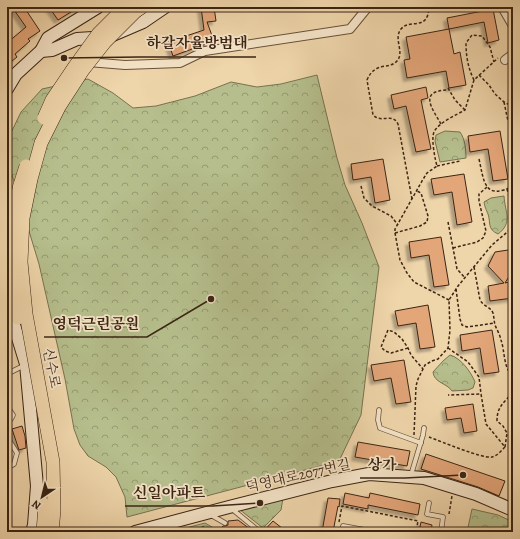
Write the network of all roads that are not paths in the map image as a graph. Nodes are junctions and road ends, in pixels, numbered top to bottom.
1 (98, 7) edge
2 (125, 7) edge
3 (142, 7) edge
4 (165, 7) edge
5 (368, 7) edge
6 (502, 7) edge
7 (513, 26) edge
8 (41, 51) junction
9 (513, 54) edge
10 (505, 60) road end
11 (74, 62) dead end
12 (7, 89) edge
13 (7, 302) edge
14 (26, 364) junction
15 (7, 374) edge
16 (7, 406) edge
17 (379, 410) dead end
18 (7, 421) edge
19 (424, 428) dead end
20 (7, 437) edge
21 (421, 443) junction
22 (7, 468) edge
23 (411, 477) junction
24 (429, 503) dead end
25 (229, 507) junction
26 (513, 510) edge
27 (207, 513) junction
28 (225, 523) dead end
29 (37, 530) edge
30 (52, 532) edge
31 (135, 532) edge
32 (260, 532) edge
33 (342, 532) edge
34 (376, 532) edge
35 (441, 532) edge

1 - 8 street
2 - 29 main road, 신수로, bridge
3 - 30 main road, 신수로, bridge
4 - 8 street
5 - 11 street
6 - 7 street
8 - 12 street
9 - 10 street
13 - 14 street
14 - 15 lane
14 - 29 street
16 - 18 lane
17 - 21 lane
19 - 21 lane
20 - 22 lane
21 - 23 lane
23 - 25 street, 덕영대로2077번길
23 - 26 street, 덕영대로2077번길
24 - 35 lane
25 - 27 street, 덕영대로2077번길
25 - 32 lane
27 - 28 lane
27 - 31 street, 덕영대로2077번길
33 - 34 lane

